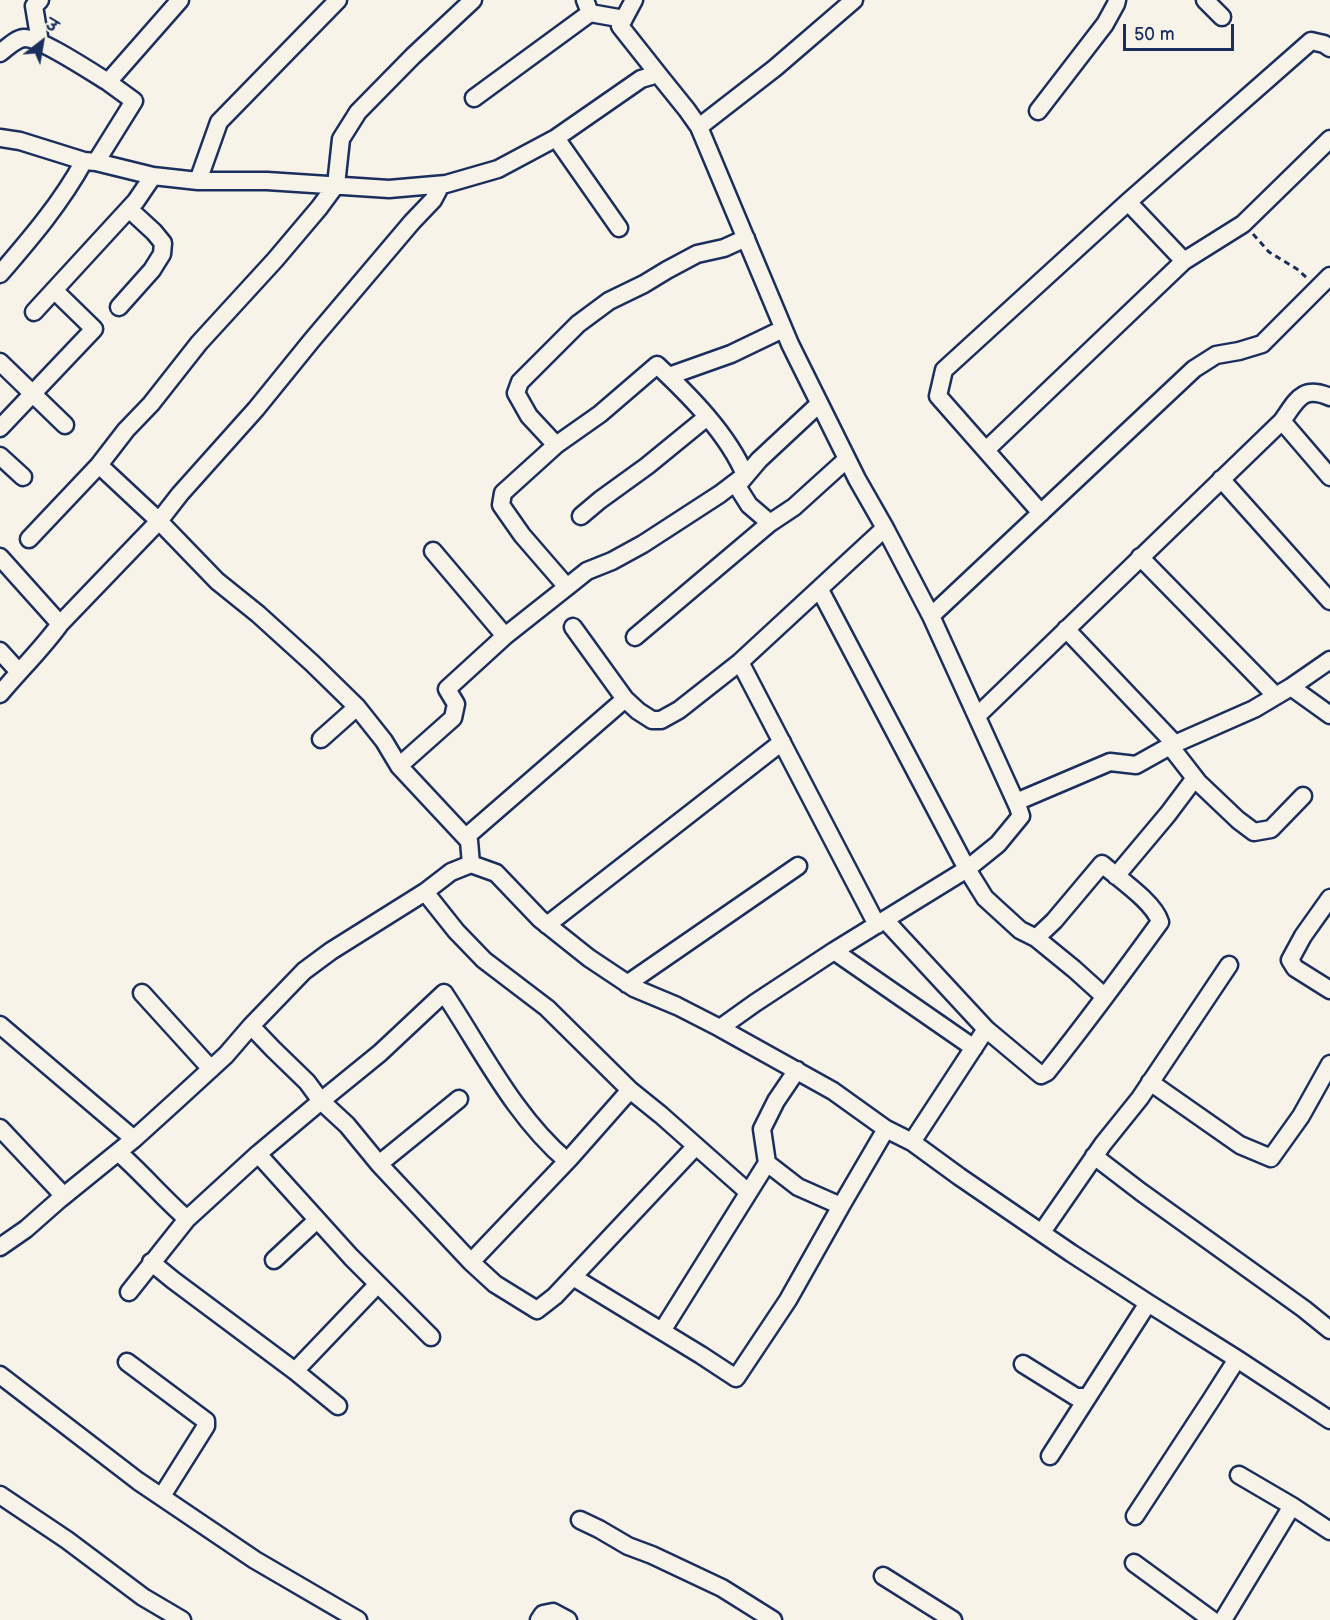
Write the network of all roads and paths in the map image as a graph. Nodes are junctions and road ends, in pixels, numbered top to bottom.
1 (40, 0) edge
2 (338, 0) edge
3 (473, 0) edge
4 (634, 0) edge
5 (854, 0) edge
6 (1117, 0) edge
7 (1205, 0) edge
8 (178, 1) edge
9 (587, 6) edge
10 (1222, 17) dead end
11 (624, 19) junction
12 (40, 42) junction
13 (1330, 48) edge
14 (0, 53) edge
15 (658, 74) junction
16 (108, 82) junction
17 (474, 98) dead end
18 (1038, 111) dead end
19 (699, 127) junction
20 (0, 138) edge
21 (556, 138) junction
22 (1330, 139) edge
23 (90, 162) junction
24 (153, 176) junction
25 (198, 181) junction
26 (336, 185) junction
27 (441, 185) junction
28 (1128, 202) junction
29 (129, 209) junction
30 (1244, 224) junction
31 (619, 228) dead end
32 (746, 238) junction
33 (1184, 261) junction
34 (0, 274) edge
35 (1324, 282) edge
36 (54, 290) junction
37 (119, 307) dead end
38 (33, 312) dead end
39 (783, 329) junction
40 (0, 362) edge
41 (669, 376) junction
42 (32, 394) junction
43 (1330, 397) edge
44 (819, 404) junction
45 (707, 417) junction
46 (1282, 421) junction
47 (64, 425) dead end
48 (0, 428) edge
49 (556, 445) junction
50 (986, 450) junction
51 (0, 456) edge
52 (847, 459) junction
53 (99, 465) junction
54 (745, 475) junction
55 (23, 477) dead end
56 (1330, 477) edge
57 (1221, 479) junction
58 (1041, 513) junction
59 (582, 516) dead end
60 (159, 521) junction
61 (770, 522) junction
62 (885, 528) junction
63 (29, 539) dead end
64 (433, 551) dead end
65 (0, 557) edge
66 (1140, 558) junction
67 (567, 588) junction
68 (820, 590) junction
69 (1330, 601) edge
70 (931, 616) junction
71 (60, 624) junction
72 (573, 627) dead end
73 (1066, 629) junction
74 (505, 636) junction
75 (635, 637) dead end
76 (0, 651) edge
77 (1330, 660) edge
78 (740, 663) junction
79 (19, 672) junction
80 (1291, 687) junction
81 (0, 694) edge
82 (1276, 696) junction
83 (625, 699) junction
84 (357, 707) junction
85 (1330, 715) edge
86 (977, 716) junction
87 (321, 739) dead end
88 (782, 742) junction
89 (1173, 745) junction
90 (399, 766) junction
91 (1194, 778) junction
92 (1303, 796) dead end
93 (1016, 802) junction
94 (466, 837) junction
95 (471, 864) junction
96 (798, 866) dead end
97 (967, 869) junction
98 (1116, 876) junction
99 (424, 892) junction
100 (1330, 898) edge
101 (881, 923) junction
102 (548, 925) junction
103 (1036, 939) junction
104 (834, 951) junction
105 (1229, 965) dead end
106 (627, 984) junction
107 (1330, 990) edge
108 (142, 993) dead end
109 (1105, 997) junction
110 (0, 1025) edge
111 (251, 1026) junction
112 (720, 1028) junction
113 (986, 1029) junction
114 (974, 1048) junction
115 (1330, 1064) edge
116 (211, 1069) junction
117 (797, 1070) junction
118 (1150, 1082) junction
119 (630, 1090) junction
120 (459, 1099) dead end
121 (321, 1101) junction
122 (0, 1128) edge
123 (886, 1129) junction
124 (134, 1139) junction
125 (912, 1142) junction
126 (696, 1146) junction
127 (118, 1152) junction
128 (258, 1154) junction
129 (1094, 1156) junction
130 (567, 1161) junction
131 (767, 1163) junction
132 (379, 1164) junction
133 (748, 1192) junction
134 (64, 1196) junction
135 (841, 1206) junction
136 (187, 1218) junction
137 (316, 1220) junction
138 (1042, 1232) junction
139 (0, 1246) edge
140 (274, 1260) dead end
141 (151, 1262) junction
142 (471, 1262) junction
143 (573, 1276) junction
144 (378, 1284) junction
145 (129, 1292) dead end
146 (1148, 1303) junction
147 (1330, 1330) edge
148 (663, 1331) junction
149 (431, 1337) dead end
150 (1237, 1359) junction
151 (126, 1362) dead end
152 (1023, 1364) dead end
153 (295, 1371) junction
154 (0, 1375) edge
155 (1088, 1397) junction
156 (338, 1406) dead end
157 (1330, 1420) edge
158 (1050, 1456) dead end
159 (1239, 1475) dead end
160 (0, 1495) edge
161 (162, 1496) junction
162 (1292, 1506) junction
163 (1135, 1516) dead end
164 (580, 1520) dead end
165 (1330, 1531) edge
166 (1134, 1563) dead end
167 (883, 1576) dead end
168 (158, 1614) edge
169 (182, 1620) edge
170 (357, 1620) edge
171 (539, 1620) edge
172 (568, 1620) edge
173 (773, 1620) edge
174 (953, 1620) edge
175 (1212, 1620) edge
176 (1223, 1620) edge

1 - 12 street
2 - 25 street
3 - 26 street
4 - 11 street
5 - 19 street
6 - 18 street
7 - 10 street
8 - 16 street
9 - 11 street
9 - 17 street
11 - 15 street
12 - 14 street
12 - 16 street
13 - 28 street
15 - 19 street
15 - 21 street
16 - 23 street
19 - 32 street
20 - 23 street
21 - 27 street
21 - 31 street
22 - 30 street
23 - 24 street
23 - 34 street
24 - 25 street
24 - 29 street
25 - 26 street
26 - 27 street
26 - 53 street
27 - 60 street
28 - 33 street
28 - 50 street
29 - 36 street
29 - 37 street
30 - 33 street
30 - 35 path
32 - 39 street
32 - 49 street
33 - 50 street
35 - 58 street
36 - 38 street
36 - 42 street
39 - 41 street
39 - 44 street
40 - 42 street
41 - 45 street
41 - 49 street
42 - 47 street
42 - 48 street
43 - 46 street
44 - 52 street
44 - 54 street
45 - 54 street
45 - 59 street
46 - 56 street
46 - 57 street
49 - 67 street
50 - 58 street
51 - 55 street
52 - 61 street
52 - 62 street
53 - 60 street
53 - 63 street
54 - 61 street
54 - 67 street
57 - 66 street
57 - 69 street
58 - 70 street
60 - 71 street
60 - 84 street
61 - 75 street
62 - 68 street
62 - 70 street
64 - 74 street
65 - 71 street
66 - 73 street
66 - 82 street
67 - 74 street
68 - 78 street
68 - 97 street
70 - 86 street
71 - 79 street
72 - 83 street
73 - 86 street
73 - 89 street
74 - 90 street
76 - 79 street
77 - 80 street
78 - 83 street
78 - 88 street
79 - 81 street
80 - 82 street
80 - 85 street
82 - 89 street
83 - 94 street
84 - 87 street
84 - 90 street
86 - 93 street
88 - 101 street
88 - 102 street
89 - 91 street
89 - 93 street
90 - 94 street
91 - 92 street
91 - 98 street
93 - 97 street
94 - 95 street
95 - 99 street
95 - 102 street
96 - 106 street
97 - 101 street
97 - 103 street
98 - 103 street
98 - 109 street
99 - 111 street
99 - 119 street
100 - 107 street
101 - 104 street
101 - 113 street
102 - 106 street
103 - 109 street
104 - 112 street
104 - 114 street
105 - 118 street
106 - 112 street
108 - 116 street
109 - 113 street
110 - 124 street
111 - 116 street
111 - 121 street
112 - 117 street
113 - 114 street
114 - 125 street
115 - 118 street
116 - 124 street
117 - 123 street
117 - 131 street
118 - 129 street
119 - 126 street
119 - 130 street
120 - 132 street
121 - 128 street
121 - 130 street
121 - 132 street
122 - 134 street
123 - 125 street
123 - 135 street
124 - 127 street
125 - 138 street
126 - 133 street
126 - 143 street
127 - 134 street
127 - 136 street
128 - 136 street
128 - 137 street
129 - 138 street
129 - 147 street
130 - 142 street
131 - 133 street
131 - 135 street
132 - 142 street
133 - 148 street
134 - 139 street
135 - 148 street
136 - 141 street
137 - 140 street
137 - 144 street
138 - 146 street
141 - 145 street
141 - 153 street
142 - 143 street
143 - 148 street
144 - 149 street
144 - 153 street
146 - 150 street
146 - 155 street
150 - 157 street
150 - 163 street
151 - 161 street
152 - 155 street
153 - 156 street
154 - 161 street
155 - 158 street
159 - 162 street
160 - 168 street
161 - 170 street
162 - 165 street
162 - 176 street
164 - 173 street
166 - 175 street
167 - 174 street
168 - 169 street
171 - 172 street

